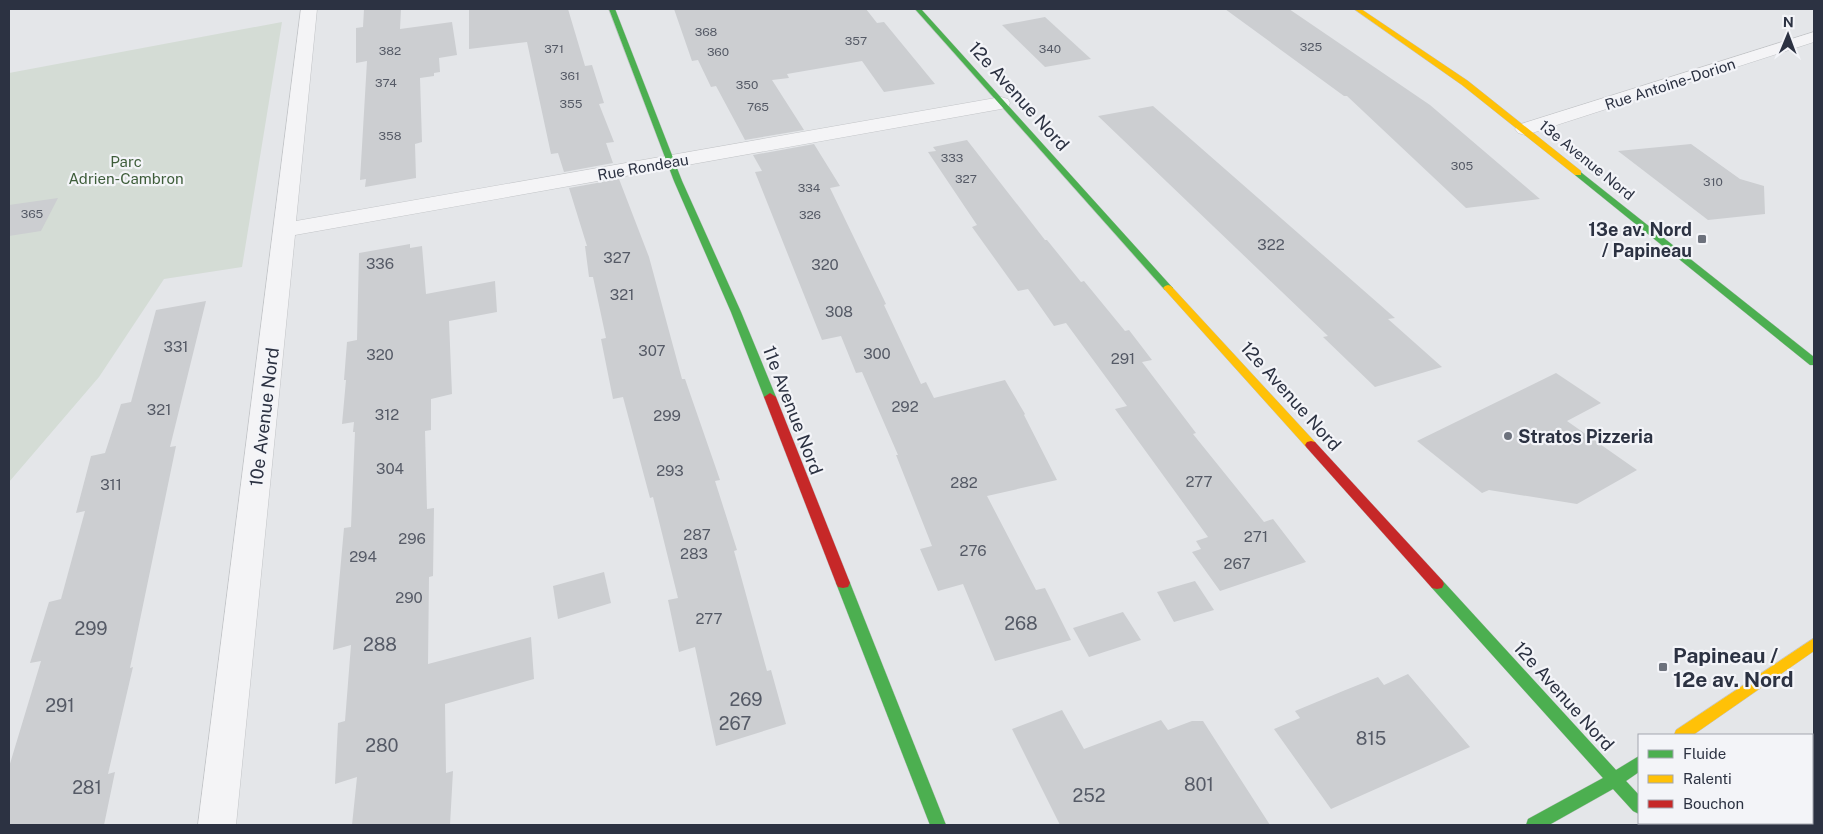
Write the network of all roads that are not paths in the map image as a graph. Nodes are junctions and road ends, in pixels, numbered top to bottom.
1 (309, 9) edge
2 (612, 9) edge
3 (918, 9) edge
4 (1357, 9) edge
5 (1814, 37) edge
6 (1001, 103) junction
7 (1525, 130) junction
8 (670, 162) junction
9 (285, 230) junction
10 (1814, 362) edge
11 (1814, 644) edge
12 (1682, 734) edge
13 (1638, 764) edge
14 (1616, 779) junction
15 (1638, 805) edge
16 (217, 825) edge
17 (938, 825) edge
18 (1534, 825) edge

1 - 9 street, 10e Avenue Nord
2 - 8 main road, 11e Avenue Nord
3 - 6 main road, 12e Avenue Nord
4 - 7 main road, 13e Avenue Nord
5 - 7 street, Rue Antoine-Dorion
6 - 8 street, Rue Rondeau
6 - 14 main road, 12e Avenue Nord
7 - 10 main road, 13e Avenue Nord
8 - 9 street, Rue Rondeau
8 - 17 main road, 11e Avenue Nord
9 - 16 street, 10e Avenue Nord
11 - 12 main road
13 - 14 main road
14 - 15 main road, 12e Avenue Nord
14 - 18 main road

